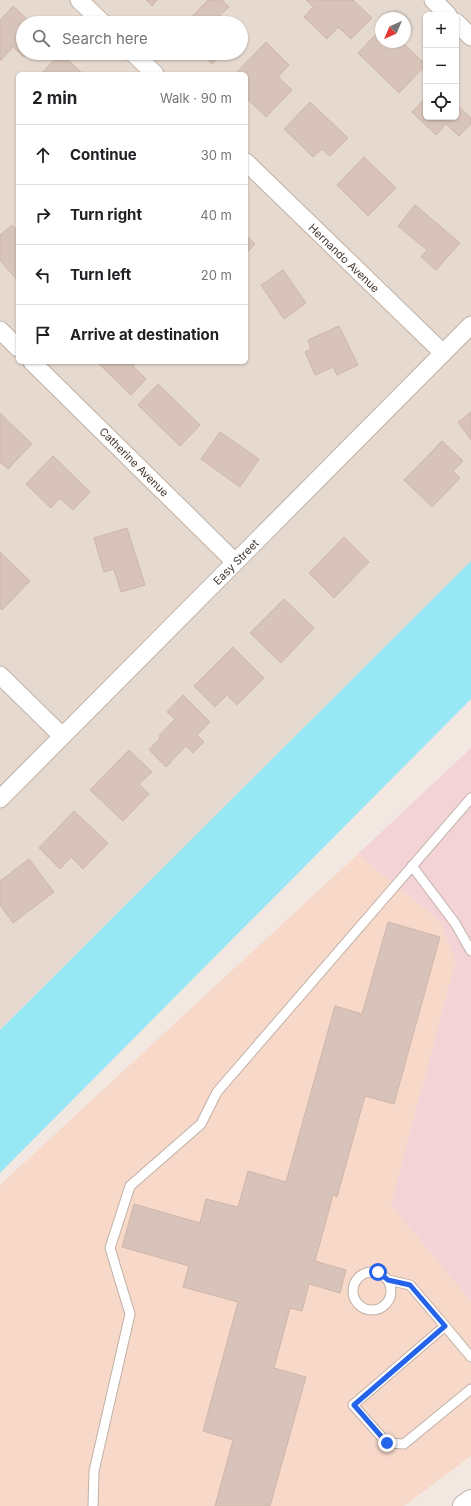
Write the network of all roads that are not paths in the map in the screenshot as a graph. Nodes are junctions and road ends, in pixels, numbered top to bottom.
1 (79, 0) edge
2 (433, 0) edge
3 (445, 12) edge
4 (95, 16) edge
5 (459, 25) edge
6 (471, 37) edge
7 (140, 60) edge
8 (153, 72) edge
9 (248, 164) edge
10 (471, 325) edge
11 (0, 330) edge
12 (16, 346) edge
13 (443, 353) junction
14 (34, 364) edge
15 (235, 562) junction
16 (0, 675) edge
17 (62, 736) junction
18 (471, 798) edge
19 (0, 799) edge
20 (412, 866) junction
21 (471, 951) edge
22 (388, 1280) junction
23 (445, 1326) junction
24 (471, 1357) edge
25 (471, 1390) edge
26 (471, 1501) edge
27 (93, 1506) edge
28 (464, 1506) edge

1 - 4 street
2 - 3 street
5 - 6 street
7 - 8 street
9 - 13 street, Hernando Avenue
10 - 13 street, Easy Street
11 - 12 street
13 - 15 street, Easy Street
14 - 15 street, Catherine Avenue
15 - 17 street, Easy Street
16 - 17 street
17 - 19 street, Easy Street
18 - 20 lane
20 - 21 lane
20 - 27 lane
22 - 22 lane
22 - 23 lane
23 - 24 lane
23 - 25 lane
26 - 28 street

